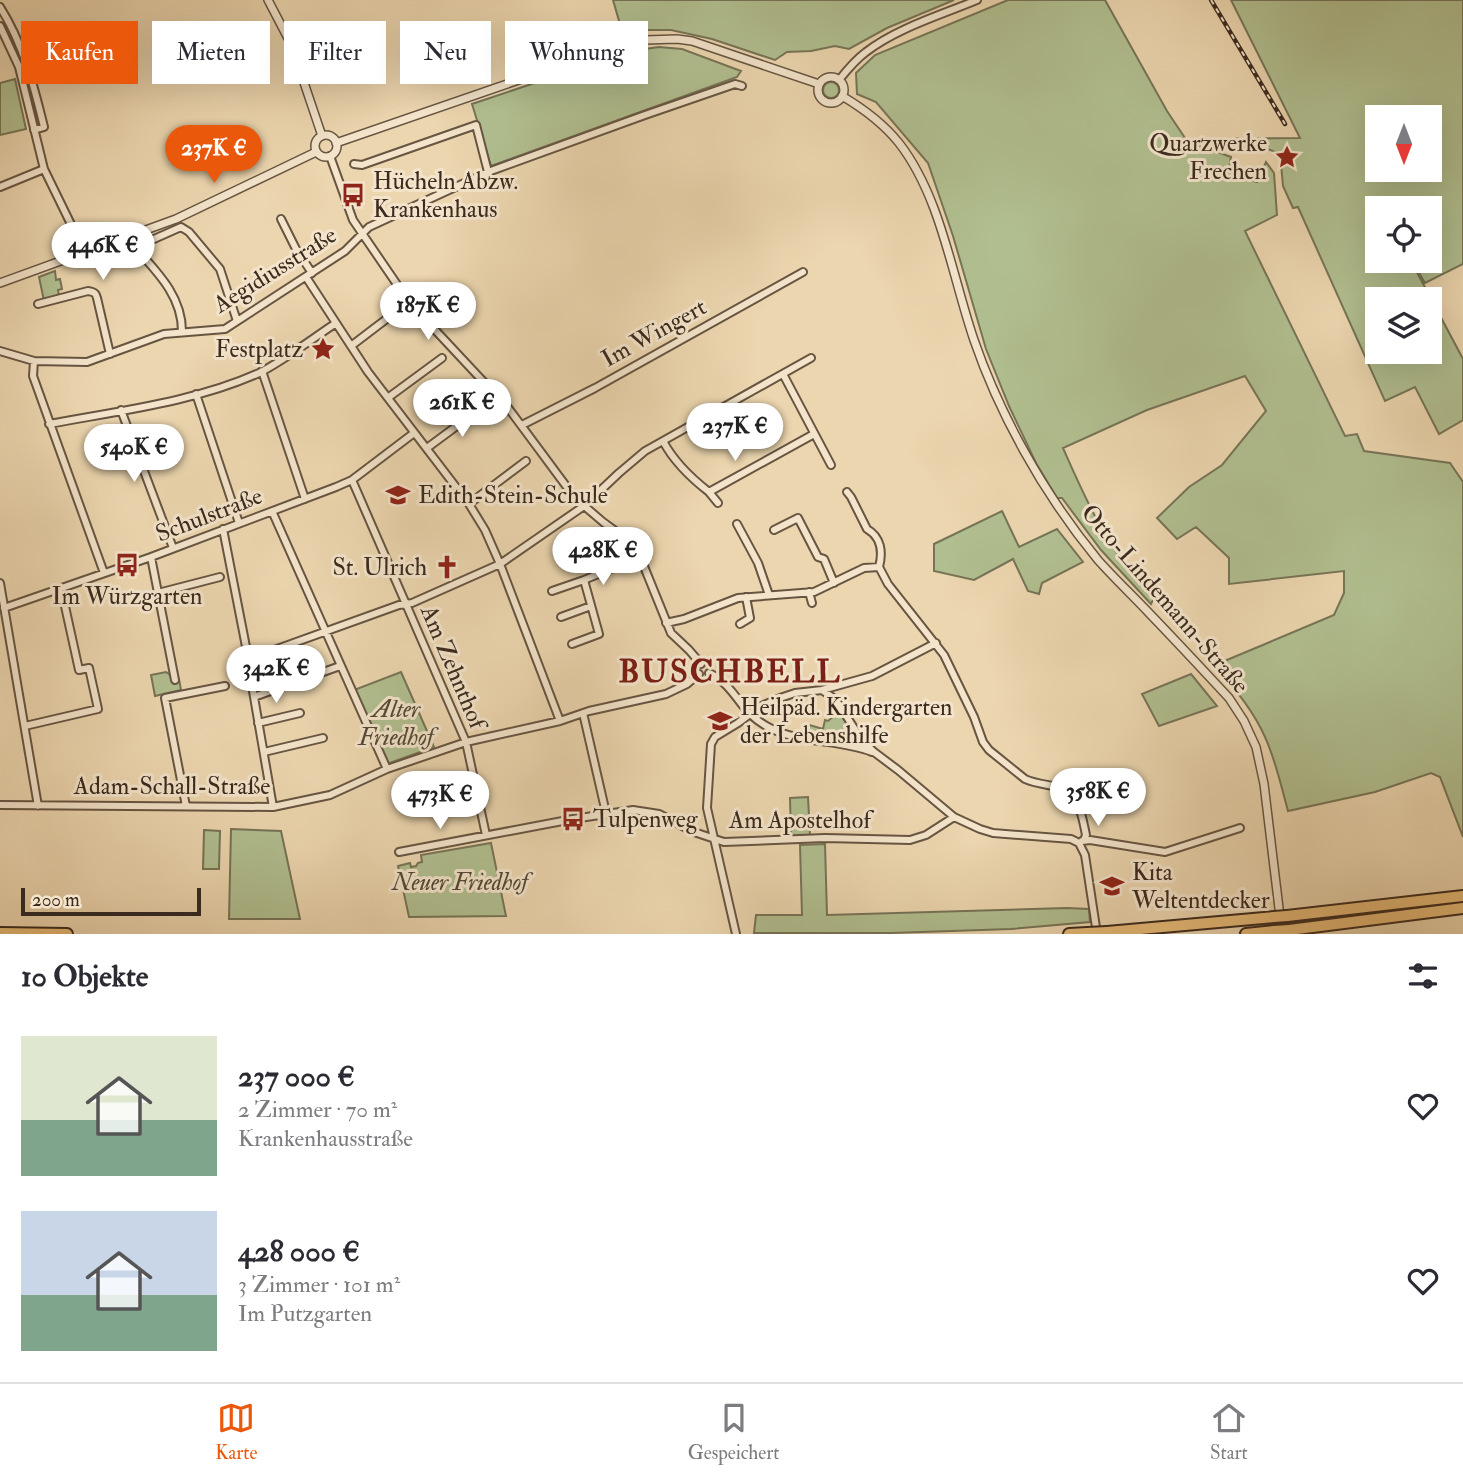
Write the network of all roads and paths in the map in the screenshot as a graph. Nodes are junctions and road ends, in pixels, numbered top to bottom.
1 (268, 0) edge
2 (977, 0) edge
3 (0, 7) edge
4 (0, 26) edge
5 (839, 80) junction
6 (820, 84) junction
7 (742, 86) dead end
8 (842, 96) junction
9 (34, 130) junction
10 (323, 136) junction
11 (336, 144) junction
12 (316, 152) junction
13 (330, 156) junction
14 (354, 164) dead end
15 (44, 169) junction
16 (488, 172) junction
17 (0, 187) edge
18 (281, 219) dead end
19 (362, 234) junction
20 (85, 253) junction
21 (803, 272) dead end
22 (309, 275) junction
23 (0, 283) edge
24 (38, 304) dead end
25 (393, 314) dead end
26 (237, 321) junction
27 (336, 323) junction
28 (182, 331) junction
29 (351, 346) junction
30 (0, 351) edge
31 (110, 354) junction
32 (442, 358) dead end
33 (811, 358) dead end
34 (34, 361) junction
35 (262, 371) junction
36 (783, 373) junction
37 (195, 394) junction
38 (389, 397) junction
39 (481, 408) dead end
40 (121, 410) junction
41 (49, 424) junction
42 (522, 425) junction
43 (415, 432) junction
44 (814, 434) junction
45 (663, 440) junction
46 (427, 448) junction
47 (526, 461) dead end
48 (831, 465) dead end
49 (352, 480) junction
50 (709, 492) junction
51 (847, 492) dead end
52 (305, 499) junction
53 (469, 503) junction
54 (719, 503) dead end
55 (584, 506) junction
56 (272, 511) junction
57 (239, 523) junction
58 (737, 524) dead end
59 (223, 529) junction
60 (774, 530) dead end
61 (173, 548) junction
62 (638, 554) junction
63 (151, 557) junction
64 (500, 564) junction
65 (879, 567) junction
66 (104, 573) junction
67 (220, 577) dead end
68 (584, 580) junction
69 (0, 583) edge
70 (834, 583) junction
71 (61, 588) junction
72 (552, 591) dead end
73 (809, 592) junction
74 (158, 593) junction
75 (769, 595) junction
76 (746, 597) junction
77 (812, 603) dead end
78 (405, 604) junction
79 (591, 606) junction
80 (4, 608) junction
81 (561, 617) dead end
82 (666, 623) junction
83 (740, 624) dead end
84 (326, 632) junction
85 (936, 643) junction
86 (572, 644) dead end
87 (248, 657) dead end
88 (701, 664) junction
89 (340, 666) junction
90 (709, 673) junction
91 (699, 674) junction
92 (175, 680) dead end
93 (225, 686) dead end
94 (822, 690) junction
95 (254, 697) junction
96 (300, 713) dead end
97 (583, 713) junction
98 (749, 713) junction
99 (560, 721) junction
100 (258, 723) junction
101 (24, 726) junction
102 (858, 734) junction
103 (323, 738) dead end
104 (466, 742) junction
105 (853, 746) junction
106 (264, 752) junction
107 (874, 752) junction
108 (387, 769) junction
109 (0, 805) edge
110 (38, 806) junction
111 (186, 806) junction
112 (273, 807) junction
113 (606, 813) junction
114 (954, 817) junction
115 (1240, 828) dead end
116 (486, 835) junction
117 (714, 839) junction
118 (1081, 842) junction
119 (399, 852) dead end
120 (1463, 896) edge
121 (1463, 908) edge
122 (1282, 932) edge
123 (0, 933) edge
124 (1097, 933) edge
125 (67, 934) edge
126 (736, 934) edge
127 (1069, 934) edge
128 (1246, 934) edge

1 - 10 street
2 - 5 street
3 - 9 street
4 - 9 street
5 - 6 street
5 - 8 street
6 - 8 street
6 - 11 street
7 - 16 street, Aegidiusstraße
8 - 122 street, Otto-Lindemann-Straße
9 - 15 street
10 - 11 street
10 - 12 street
11 - 13 street
12 - 13 street
12 - 20 street
13 - 19 street
14 - 16 street
15 - 17 street
15 - 20 street
16 - 19 street, Aegidiusstraße
18 - 22 street
19 - 22 street, Aegidiusstraße
19 - 42 street
20 - 23 street
21 - 42 street, Im Wingert
22 - 26 street, Aegidiusstraße
22 - 27 street
24 - 31 street
25 - 29 street
26 - 28 street, Aegidiusstraße
26 - 28 street
27 - 29 street
27 - 35 street
28 - 31 street, Aegidiusstraße
29 - 38 street
30 - 34 street, Aegidiusstraße
31 - 34 street, Aegidiusstraße
32 - 38 street
33 - 36 street
34 - 41 street
35 - 37 street
35 - 52 street
36 - 44 street
36 - 45 street
37 - 40 street
37 - 57 street
38 - 43 street
39 - 46 street
40 - 41 street
40 - 61 street
41 - 66 street
42 - 55 street
43 - 46 street
43 - 49 street, Schulstraße
44 - 48 street
44 - 50 street
45 - 50 street
45 - 55 street
46 - 53 street
47 - 53 street
49 - 52 street, Schulstraße
49 - 78 street, Am Zehnthof
50 - 54 street
51 - 65 street
52 - 56 street, Schulstraße
53 - 64 street
55 - 62 street
55 - 64 street
56 - 57 street, Schulstraße
56 - 84 street
57 - 59 street, Schulstraße
58 - 75 street
59 - 61 street, Schulstraße
59 - 87 street
60 - 70 street
61 - 63 street, Schulstraße
62 - 68 street
62 - 82 street
63 - 66 street, Schulstraße
63 - 74 street
64 - 78 street
64 - 99 street
65 - 70 street
65 - 85 street
66 - 71 street, Schulstraße
67 - 74 street
68 - 72 street
68 - 79 street
69 - 80 street
70 - 73 street
71 - 80 street, Schulstraße
71 - 101 street
73 - 75 street
73 - 77 street
74 - 92 street
75 - 76 street
76 - 82 street
76 - 83 street
78 - 84 street
78 - 104 street, Am Zehnthof
79 - 81 street
79 - 86 street
80 - 101 street
82 - 88 street
84 - 89 street
84 - 95 street
85 - 94 street
85 - 118 street
88 - 90 street
88 - 91 street
89 - 95 street
89 - 108 street
90 - 91 street
90 - 98 street
91 - 97 street, Adam-Schall-Straße
93 - 111 street
94 - 98 street
94 - 102 street
95 - 100 street
96 - 100 street
97 - 99 street, Adam-Schall-Straße
97 - 113 street
98 - 105 street
98 - 117 street
99 - 104 street, Adam-Schall-Straße
100 - 106 street
101 - 110 street
102 - 105 street
102 - 107 street
103 - 106 street
104 - 108 street, Adam-Schall-Straße
104 - 116 street, Am Zehnthof
105 - 107 street
106 - 112 street
107 - 114 street
108 - 112 street, Adam-Schall-Straße
109 - 110 street, Adam-Schall-Straße
110 - 111 street, Adam-Schall-Straße
111 - 112 street, Adam-Schall-Straße
113 - 116 street, Am Apostelhof
113 - 117 street, Am Apostelhof
114 - 117 street, Am Apostelhof
114 - 118 street
115 - 118 street
116 - 119 street, Am Apostelhof
117 - 126 street
118 - 124 street
120 - 124 highway, bridge
121 - 122 highway
122 - 128 highway
123 - 125 highway
124 - 127 highway

